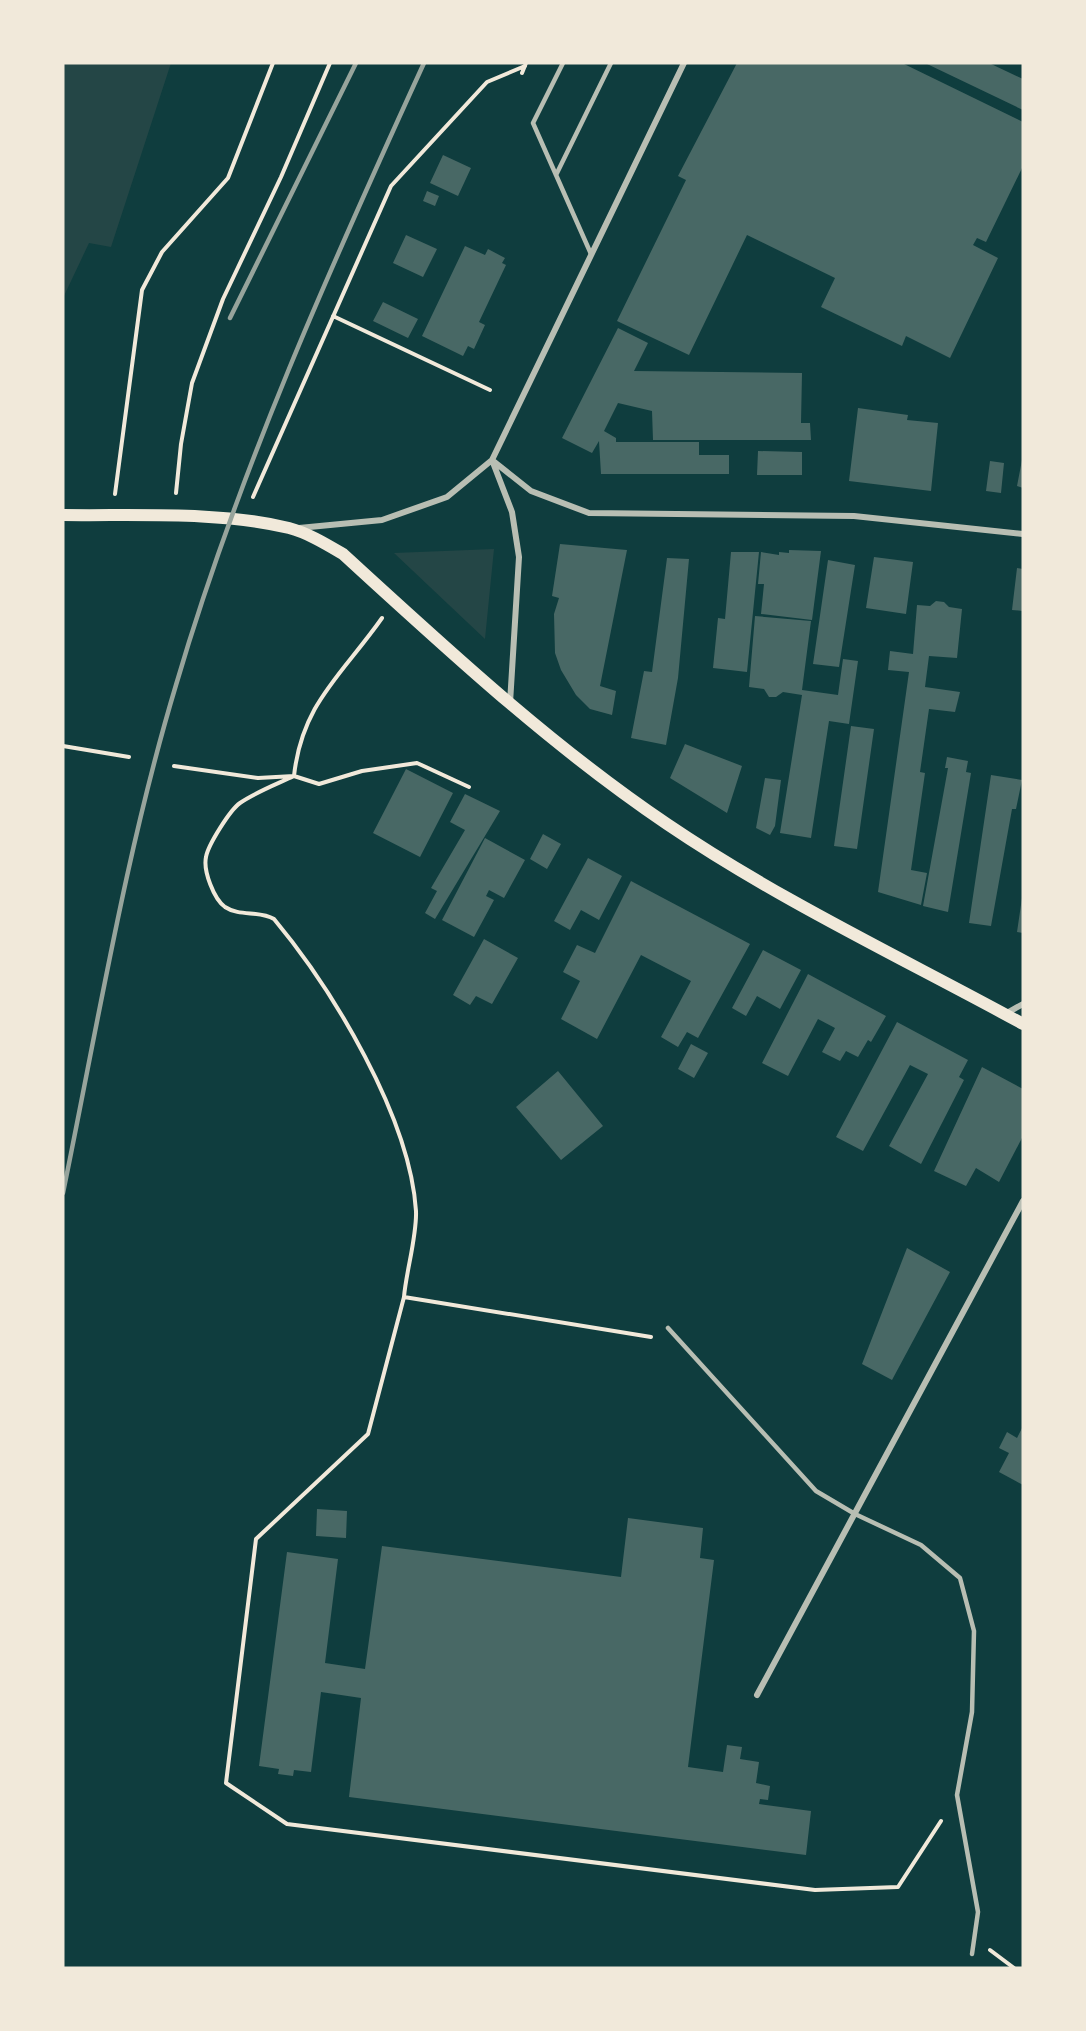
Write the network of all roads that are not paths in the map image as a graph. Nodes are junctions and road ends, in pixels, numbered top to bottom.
1 (563, 63) edge
2 (611, 63) edge
3 (684, 63) edge
4 (556, 175) junction
5 (592, 254) junction
6 (492, 460) junction
7 (63, 515) edge
8 (289, 528) junction
9 (1023, 534) edge
10 (510, 704) junction
11 (1023, 1004) edge
12 (1005, 1014) junction
13 (1023, 1024) edge
14 (1023, 1201) edge
15 (668, 1328) road end
16 (855, 1514) junction
17 (758, 1695) dead end
18 (972, 1953) dead end

1 - 4 lane
2 - 4 lane
3 - 5 street
4 - 5 lane
5 - 6 street
6 - 8 street
6 - 9 street
6 - 10 street
7 - 8 main road
8 - 10 main road
10 - 12 main road
11 - 12 street
12 - 13 main road
14 - 16 street
15 - 16 lane
16 - 17 street
16 - 18 lane

